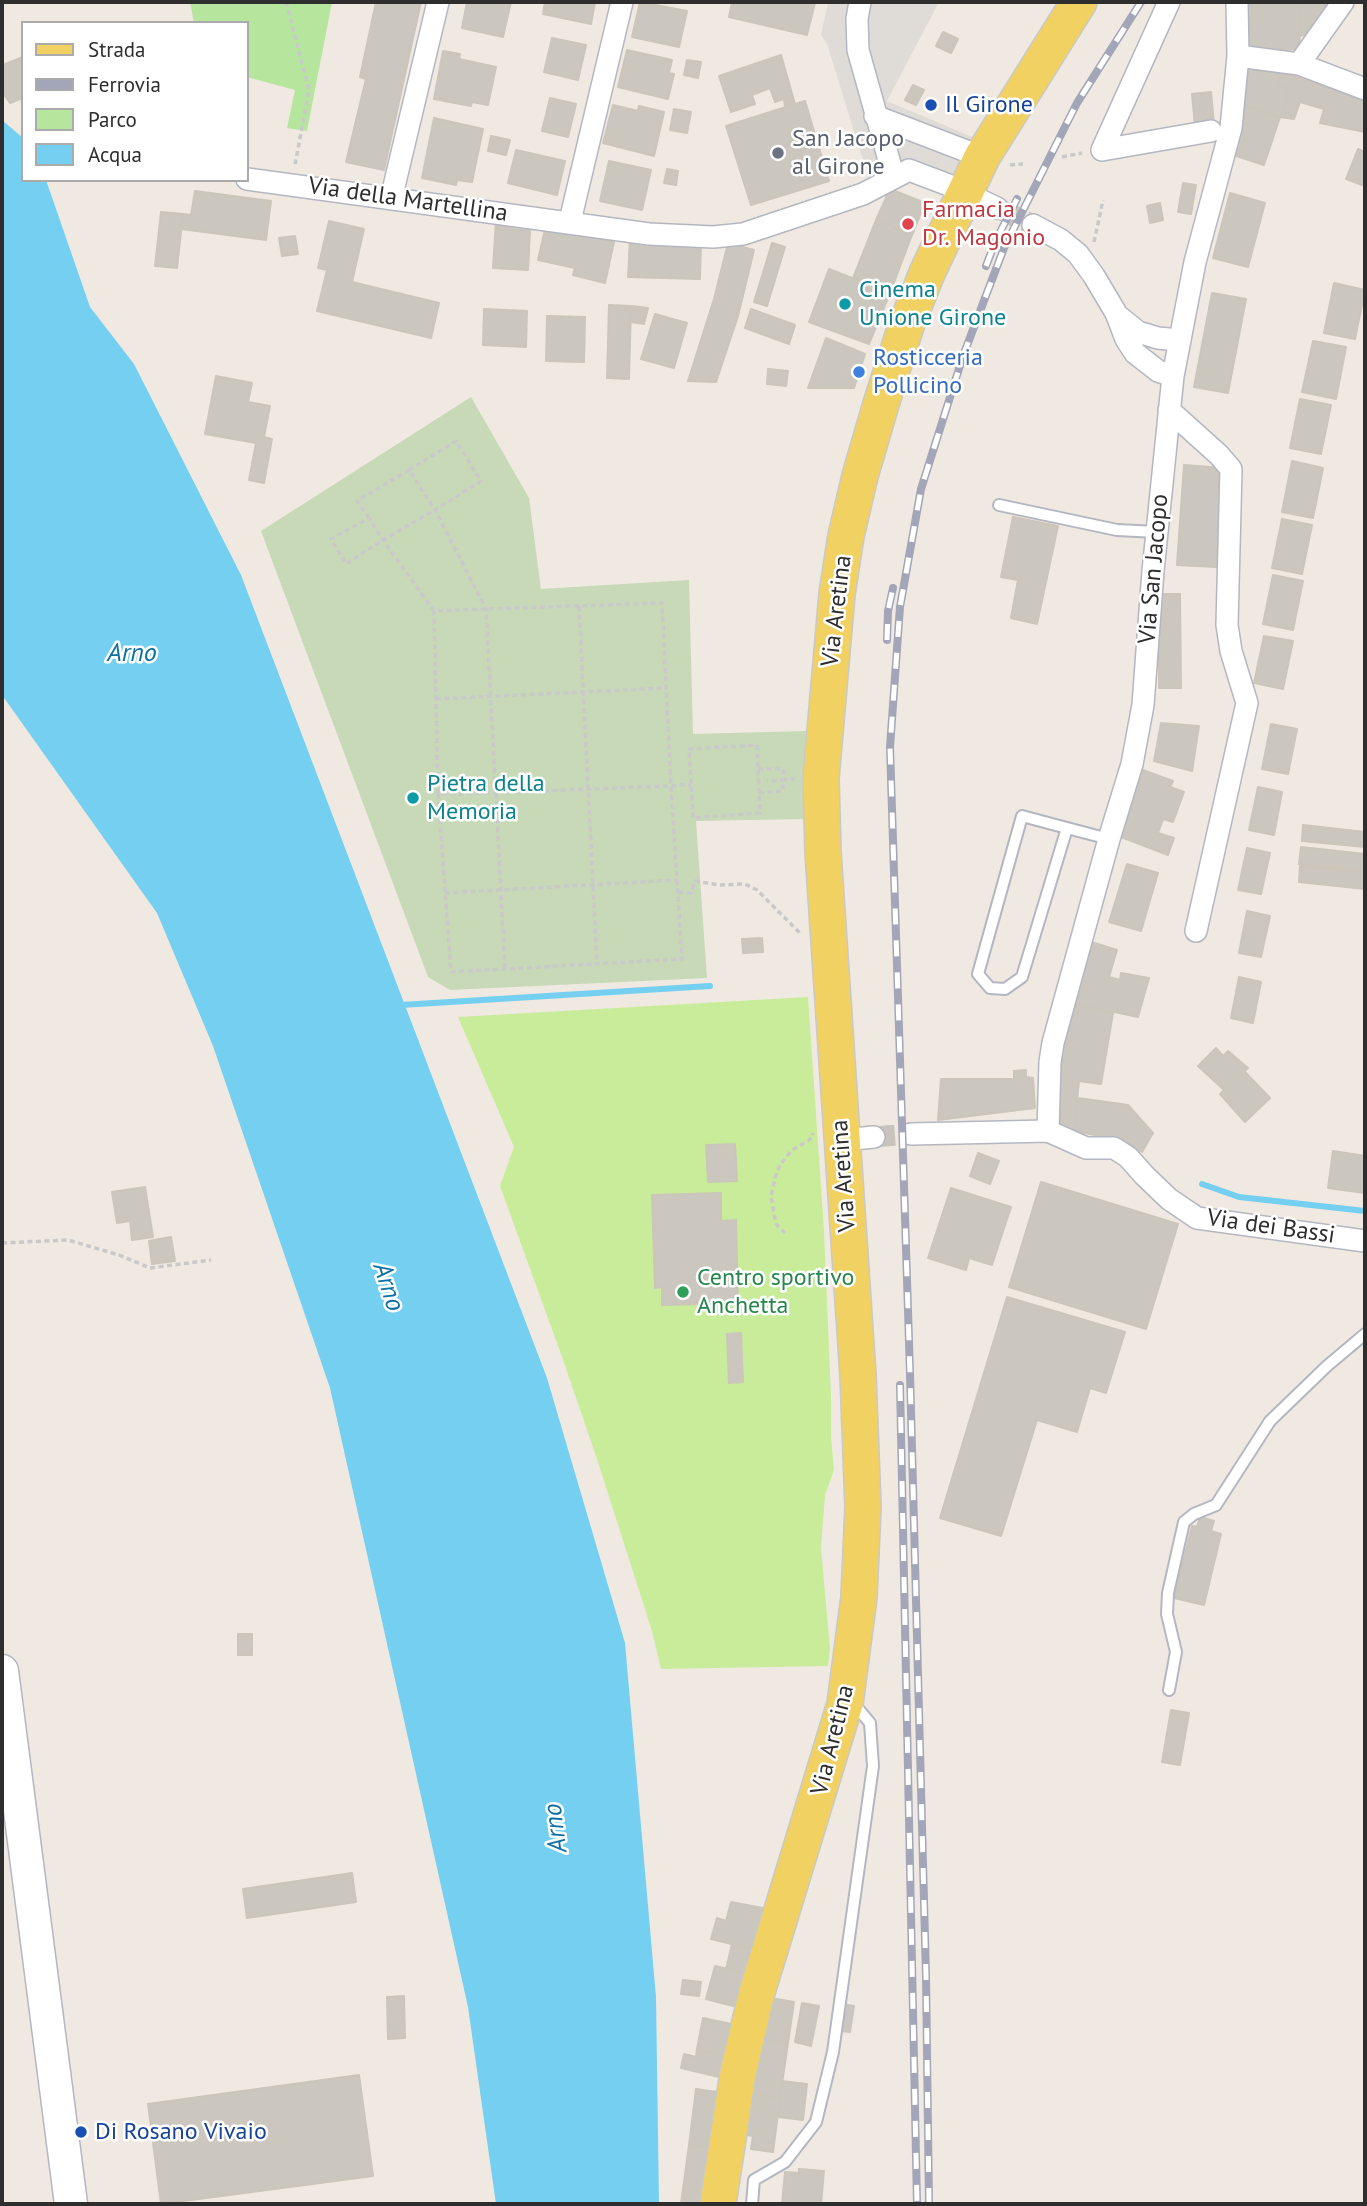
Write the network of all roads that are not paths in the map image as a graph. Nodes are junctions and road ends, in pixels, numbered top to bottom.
1 (438, 2) edge
2 (622, 2) edge
3 (860, 2) edge
4 (1079, 2) edge
5 (1168, 2) edge
6 (1237, 2) edge
7 (1343, 2) edge
8 (1238, 56) junction
9 (1298, 64) junction
10 (1365, 89) edge
11 (875, 116) junction
12 (1211, 131) dead end
13 (993, 162) junction
14 (894, 178) junction
15 (248, 179) edge
16 (964, 193) junction
17 (391, 199) junction
18 (996, 208) tunnel mouth
19 (570, 221) junction
20 (1033, 225) tunnel mouth
21 (1116, 313) junction
22 (1179, 340) junction
23 (1173, 376) junction
24 (1170, 410) junction
25 (999, 505) dead end
26 (1157, 532) junction
27 (1067, 828) junction
28 (1109, 839) junction
29 (1196, 931) dead end
30 (1048, 1131) junction
31 (911, 1134) tunnel mouth
32 (1365, 1241) edge
33 (1365, 1335) edge
34 (2, 1671) edge
35 (1169, 1689) dead end
36 (845, 1704) junction
37 (11, 1806) edge
38 (71, 2204) edge
39 (719, 2204) edge
40 (752, 2204) edge

1 - 17 street
2 - 19 street
3 - 11 street
4 - 13 main road, Via Aretina
5 - 12 street
6 - 8 street, Via San Jacopo
7 - 9 street
8 - 9 street
8 - 22 street, Via San Jacopo
9 - 10 street
11 - 13 street
11 - 14 street
13 - 16 main road, Via Aretina
14 - 16 street
14 - 19 street, Via della Martellina
15 - 17 street, Via della Martellina
16 - 18 street
16 - 36 main road, Via Aretina
17 - 19 street, Via della Martellina
20 - 21 street
21 - 22 street
21 - 23 street
22 - 23 street, Via San Jacopo
23 - 24 street, Via San Jacopo
24 - 26 street, Via San Jacopo
24 - 29 street
25 - 26 lane
26 - 28 street, Via San Jacopo
27 - 27 lane
27 - 28 lane
28 - 30 street, Via San Jacopo
30 - 31 street, Via dei Bassi
30 - 32 street, Via dei Bassi
33 - 35 lane
34 - 37 main road
36 - 39 main road, Via Aretina
36 - 40 lane
37 - 38 main road

